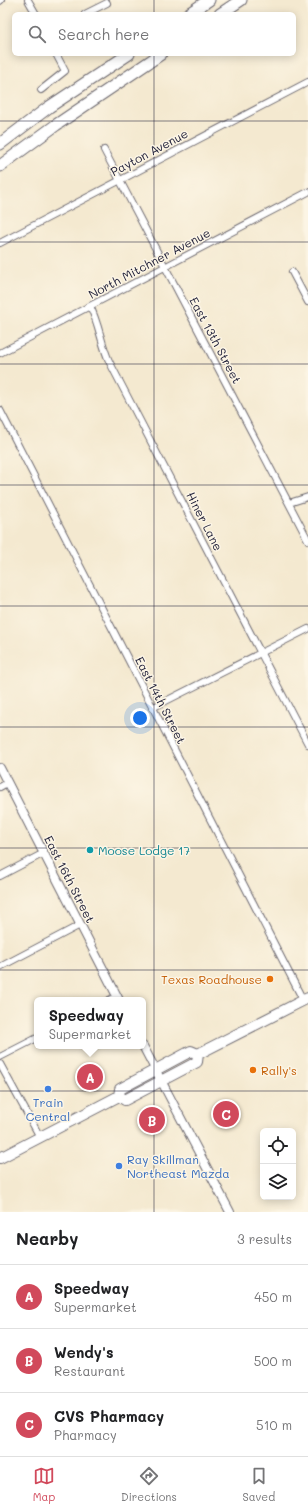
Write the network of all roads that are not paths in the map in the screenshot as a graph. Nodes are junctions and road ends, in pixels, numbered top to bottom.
1 (28, 0) edge
2 (209, 0) edge
3 (241, 0) edge
4 (107, 3) dead end
5 (35, 12) edge
6 (90, 12) edge
7 (191, 12) edge
8 (223, 12) edge
9 (57, 56) edge
10 (126, 56) edge
11 (158, 56) edge
12 (308, 82) edge
13 (41, 90) dead end
14 (0, 144) edge
15 (104, 150) dead end
16 (0, 166) edge
17 (120, 180) junction
18 (308, 192) edge
19 (0, 243) edge
20 (165, 267) junction
21 (292, 272) dead end
22 (308, 302) edge
23 (90, 306) junction
24 (0, 353) edge
25 (0, 410) edge
26 (308, 497) edge
27 (288, 503) junction
28 (308, 540) edge
29 (308, 629) edge
30 (261, 653) junction
31 (152, 708) junction
32 (308, 744) edge
33 (0, 768) edge
34 (4, 785) edge
35 (44, 853) junction
36 (0, 876) edge
37 (80, 925) junction
38 (0, 967) edge
39 (117, 997) edge
40 (305, 999) edge
41 (34, 1040) edge
42 (144, 1049) edge
43 (198, 1054) junction
44 (0, 1057) edge
45 (0, 1064) edge
46 (155, 1070) junction
47 (161, 1081) junction
48 (118, 1096) junction
49 (40, 1137) junction
50 (0, 1158) edge
51 (230, 1212) edge

1 - 5 street
2 - 7 highway
3 - 8 highway
4 - 6 street
9 - 13 street
10 - 14 highway
11 - 16 highway
12 - 17 street, Payton Avenue
15 - 17 street, East 13th Street
17 - 19 street, Payton Avenue
17 - 20 street, East 13th Street
18 - 20 street, North Mitchner Avenue
20 - 23 street, North Mitchner Avenue
20 - 27 street, East 13th Street
21 - 22 street
23 - 24 street, North Mitchner Avenue
23 - 30 street, Hiner Lane
25 - 31 street, East 14th Street
26 - 27 street
27 - 28 street, East 13th Street
29 - 30 street
30 - 31 street
30 - 32 street, Hiner Lane
31 - 40 street, East 14th Street
33 - 34 street, East 16th Street
34 - 35 street, East 16th Street
35 - 36 street
35 - 37 street, East 16th Street
37 - 38 street
37 - 39 street, East 16th Street
40 - 43 main road
41 - 44 street
42 - 46 street
43 - 46 main road
43 - 47 main road
45 - 49 street
46 - 47 street
46 - 48 main road
47 - 48 main road
47 - 51 street
48 - 49 main road
49 - 50 main road

